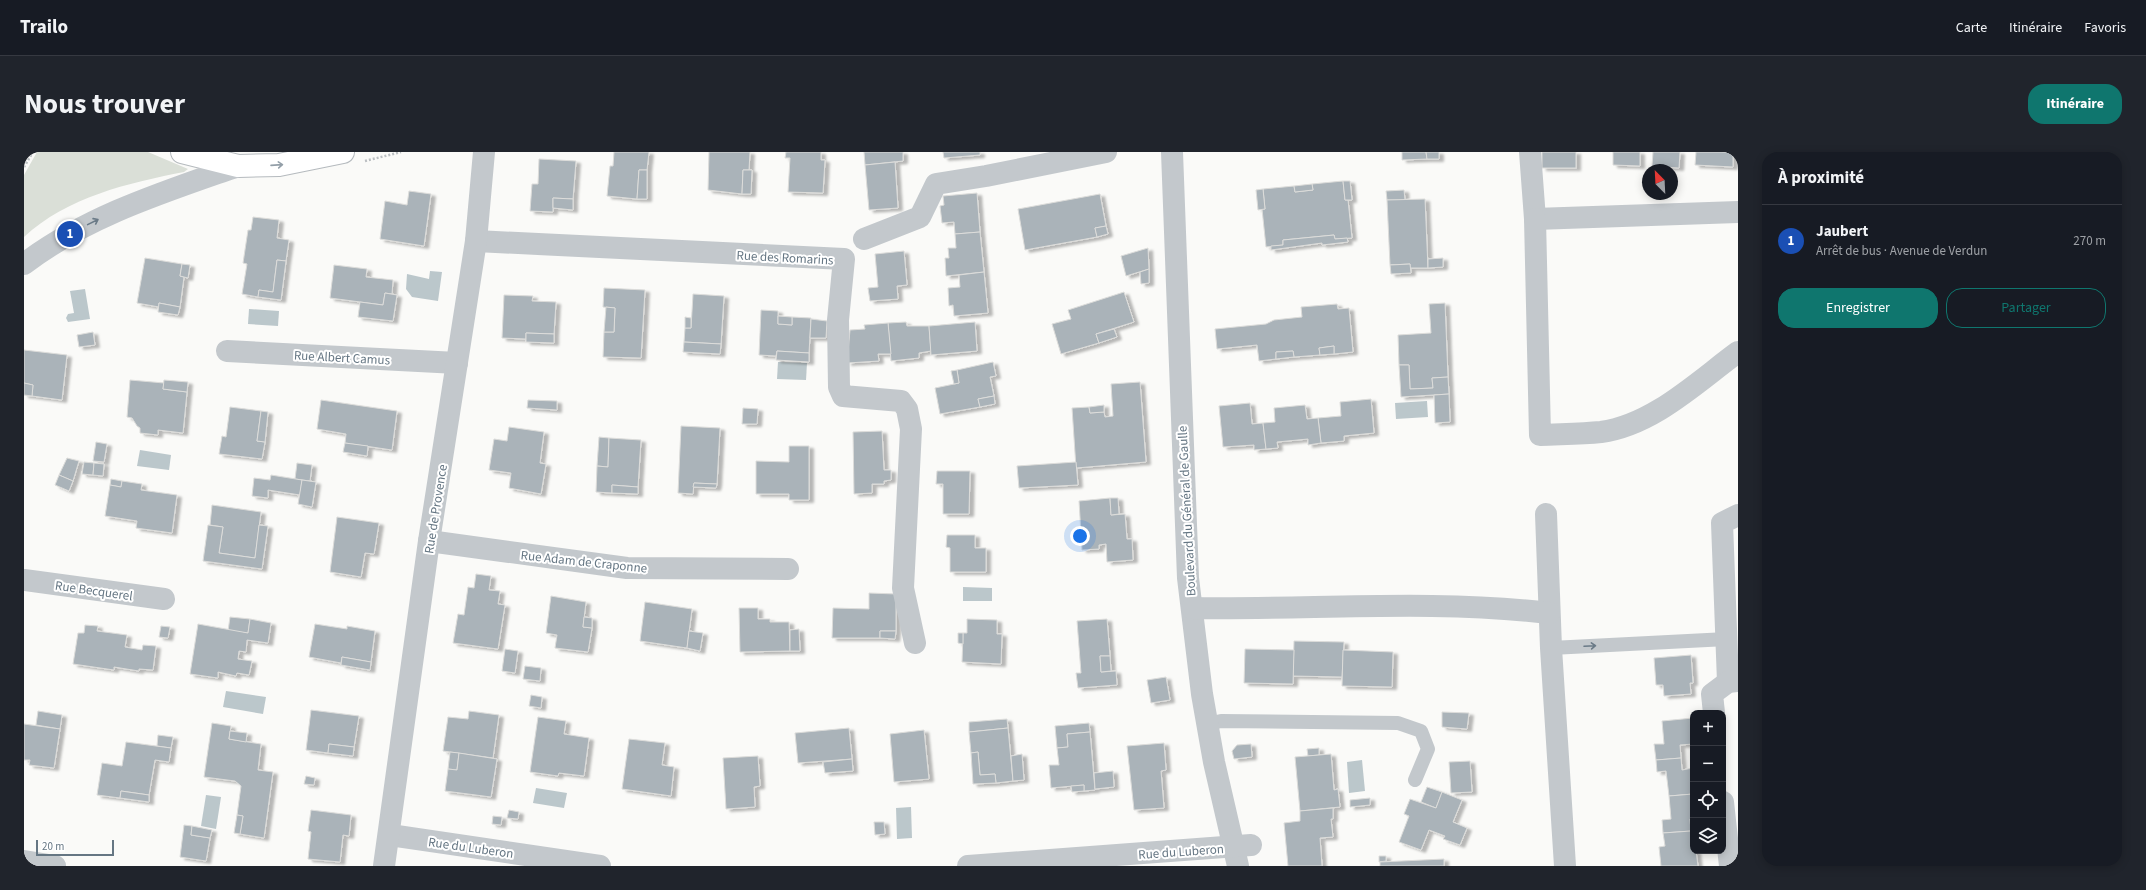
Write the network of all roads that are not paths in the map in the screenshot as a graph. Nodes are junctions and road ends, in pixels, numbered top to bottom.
1 (182, 152) edge
2 (343, 152) edge
3 (484, 152) edge
4 (1106, 152) edge
5 (1172, 152) edge
6 (1530, 152) edge
7 (238, 166) junction
8 (1738, 212) edge
9 (1535, 219) junction
10 (864, 239) dead end
11 (476, 241) junction
12 (24, 264) edge
13 (227, 351) dead end
14 (1738, 352) edge
15 (457, 363) junction
16 (1546, 514) dead end
17 (1738, 515) edge
18 (429, 541) junction
19 (788, 569) dead end
20 (26, 572) edge
21 (164, 599) dead end
22 (1192, 608) junction
23 (1549, 613) junction
24 (1727, 639) junction
25 (915, 643) dead end
26 (1551, 648) junction
27 (1733, 681) edge
28 (1714, 710) edge
29 (1208, 724) junction
30 (1415, 780) dead end
31 (1725, 818) edge
32 (390, 835) junction
33 (1241, 853) edge
34 (24, 861) edge
35 (55, 866) edge
36 (384, 866) edge
37 (600, 866) edge
38 (968, 866) edge
39 (1565, 866) edge
40 (1730, 866) edge

1 - 7 main road
7 -> 2 main road
3 - 11 street, Rue de Provence
4 - 10 street
5 - 22 street, Boulevard du Général de Gaulle
6 - 9 street
12 -> 7 street
8 - 9 street
9 - 14 street
11 - 15 street, Rue de Provence
11 - 25 street, Rue des Romarins
13 - 15 street, Rue Albert Camus
15 - 18 street, Rue de Provence
16 - 23 street
17 - 24 street
18 - 19 street, Rue Adam de Craponne
18 - 32 street, Rue de Provence
20 - 21 street, Rue Becquerel
22 - 23 street
22 - 29 street, Boulevard du Général de Gaulle
23 - 26 street
26 -> 24 lane
24 - 27 street
26 - 39 street
27 - 28 street
29 - 30 lane
29 - 33 street, Boulevard du Général de Gaulle
31 - 40 street
32 - 36 street, Rue de Provence
32 - 37 street, Rue du Luberon
33 - 38 street, Rue du Luberon
34 - 35 street

